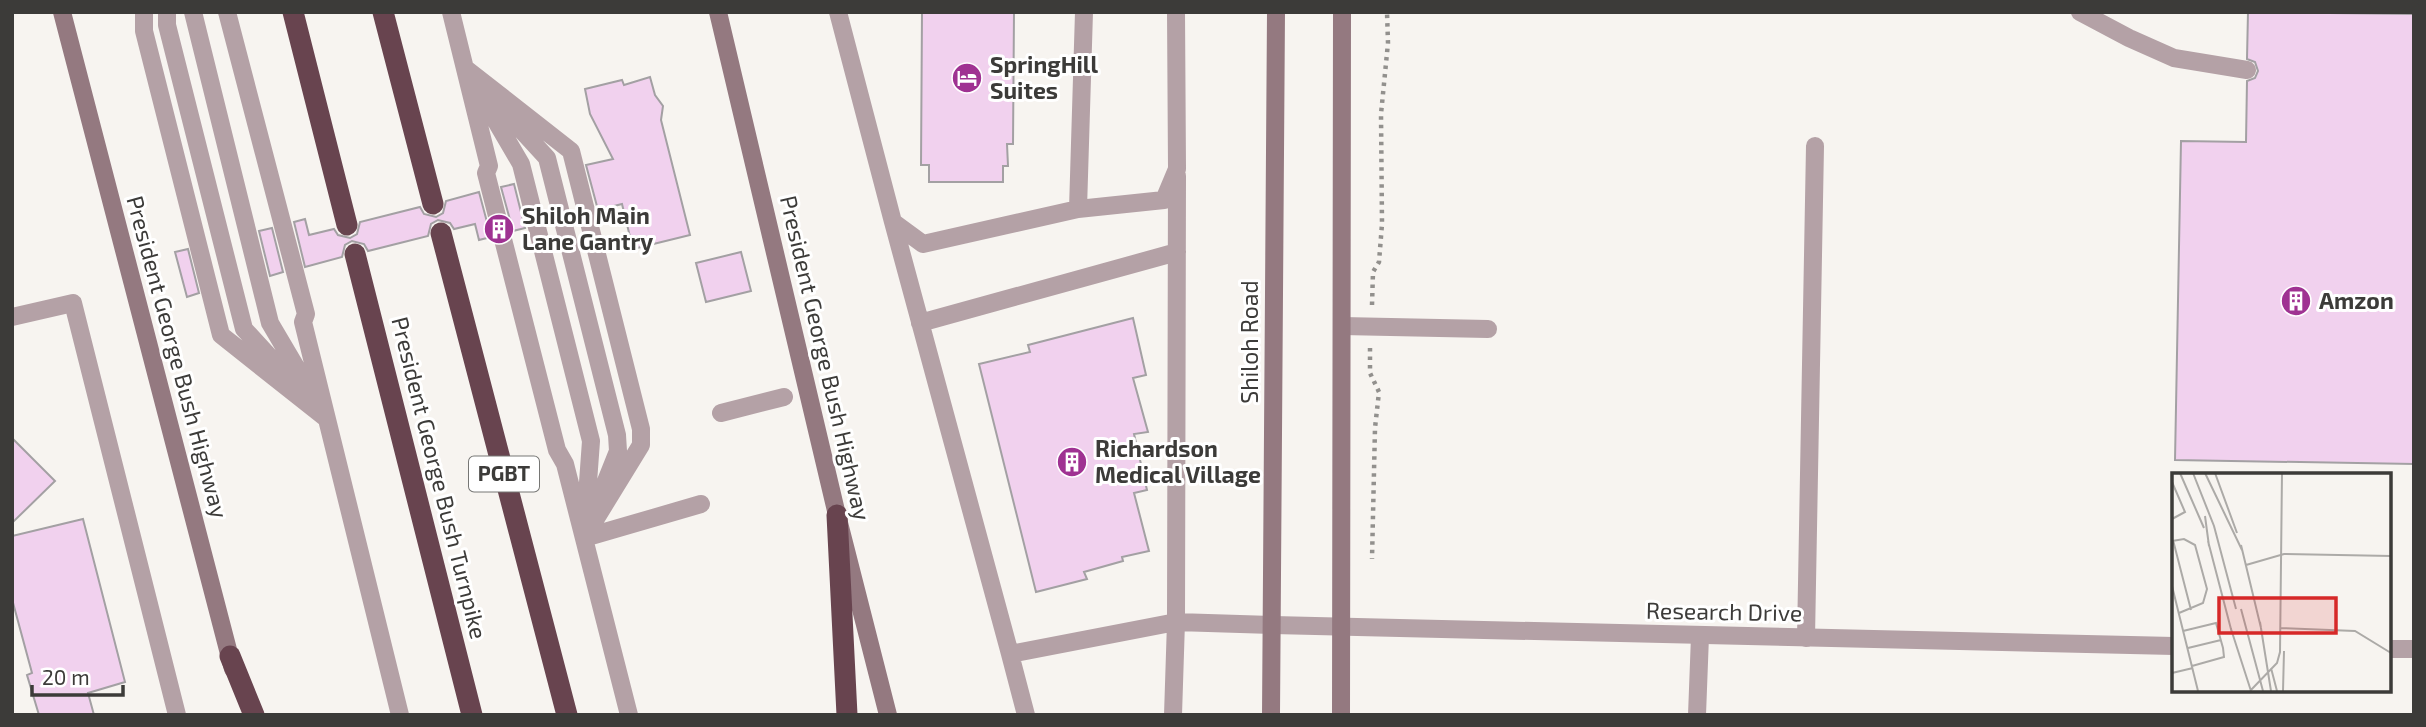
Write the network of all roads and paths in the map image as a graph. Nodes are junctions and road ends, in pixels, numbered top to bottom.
1 (62, 12) edge
2 (144, 12) edge
3 (167, 12) edge
4 (193, 12) edge
5 (218, 12) edge
6 (227, 12) edge
7 (293, 12) edge
8 (383, 12) edge
9 (451, 12) edge
10 (718, 12) edge
11 (838, 12) edge
12 (1084, 12) edge
13 (1175, 12) edge
14 (1276, 12) edge
15 (1342, 12) edge
16 (1387, 12) edge
17 (2080, 12) edge
18 (465, 68) junction
19 (2247, 70) dead end
20 (1815, 146) dead end
21 (1177, 169) junction
22 (1077, 209) junction
23 (893, 222) junction
24 (1177, 252) junction
25 (12, 317) edge
26 (303, 322) junction
27 (920, 323) junction
28 (1342, 326) junction
29 (1371, 327) junction
30 (1488, 329) dead end
31 (784, 397) dead end
32 (721, 413) dead end
33 (327, 419) junction
34 (701, 504) dead end
35 (836, 515) junction
36 (584, 538) junction
37 (1372, 559) dead end
38 (1175, 622) junction
39 (1273, 625) junction
40 (1343, 628) junction
41 (1700, 636) junction
42 (1806, 638) junction
43 (2172, 646) edge
44 (2391, 649) edge
45 (2414, 649) edge
46 (1010, 654) junction
47 (230, 656) junction
48 (177, 715) edge
49 (245, 715) edge
50 (254, 715) edge
51 (400, 715) edge
52 (472, 715) edge
53 (568, 715) edge
54 (629, 715) edge
55 (847, 715) edge
56 (888, 715) edge
57 (1026, 715) edge
58 (1173, 715) edge
59 (1271, 715) edge
60 (1341, 715) edge
61 (1697, 715) edge

1 - 47 main road, President George Bush Highway
2 - 33 street
3 - 33 street
4 - 33 street
5 - 26 street
6 - 26 street
7 - 52 highway, President George Bush Turnpike
8 - 53 highway, PGBT
9 - 18 street
10 - 35 main road, President George Bush Highway
11 - 23 street
12 - 22 street
13 - 21 street
14 - 39 main road, Shiloh Road
15 - 28 main road
16 - 29 path
17 - 19 street
18 - 36 street
18 - 36 street
18 - 36 street
18 - 36 street
20 - 42 street
21 - 22 street
21 - 24 street
22 - 23 street
23 - 27 street
24 - 27 street
24 - 38 street
25 - 48 street
26 - 33 street
27 - 46 street
28 - 29 street
28 - 40 main road
29 - 30 street
29 - 37 path
31 - 32 street
33 - 51 street
34 - 36 street
35 - 55 highway
35 - 56 main road, President George Bush Highway
36 - 54 street
38 - 39 street, Research Drive
38 - 46 street, Research Drive
38 - 58 street
39 - 40 street, Research Drive
39 - 59 main road, Shiloh Road
40 - 41 street, Research Drive
40 - 60 main road
41 - 42 street, Research Drive
41 - 61 street
42 - 43 street, Research Drive
44 - 45 street
46 - 57 street
47 - 49 main road, President George Bush Highway
47 - 50 highway

